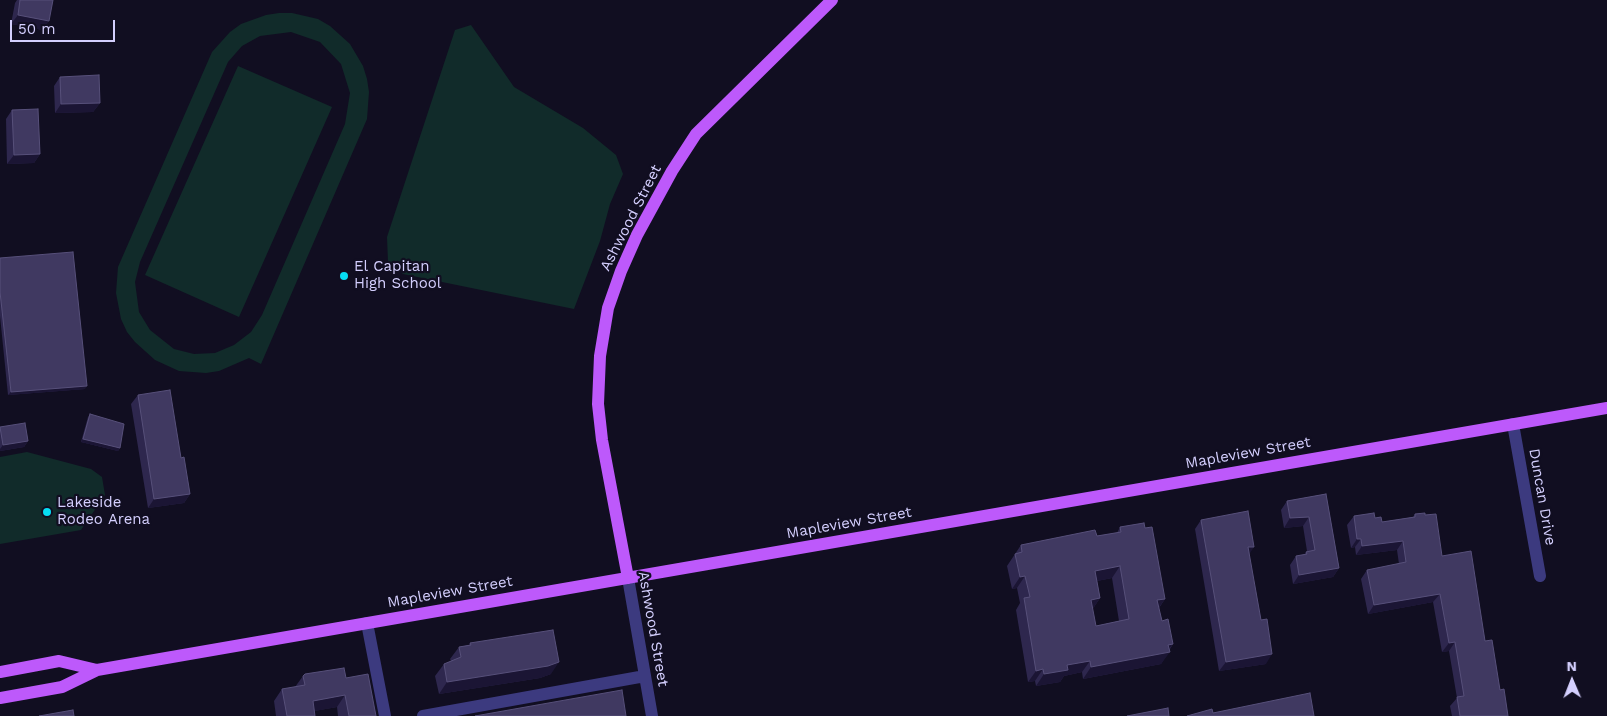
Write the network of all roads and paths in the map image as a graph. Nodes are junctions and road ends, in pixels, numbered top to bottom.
1 (832, 0) edge
2 (1607, 408) edge
3 (1513, 424) junction
4 (1540, 576) dead end
5 (628, 578) junction
6 (367, 623) junction
7 (97, 670) junction
8 (0, 672) edge
9 (645, 676) junction
10 (0, 698) edge
11 (385, 716) edge
12 (423, 716) edge
13 (652, 716) edge

1 - 5 main road, Ashwood Street
2 - 3 main road, Mapleview Street
3 - 4 street, Duncan Drive
3 - 5 main road, Mapleview Street
5 - 6 main road, Mapleview Street
5 - 9 street, Ashwood Street
6 - 7 main road, Mapleview Street
6 - 11 street
7 - 8 main road, Mapleview Street
7 - 10 main road, Mapleview Street
9 - 12 street
9 - 13 street, Ashwood Street

